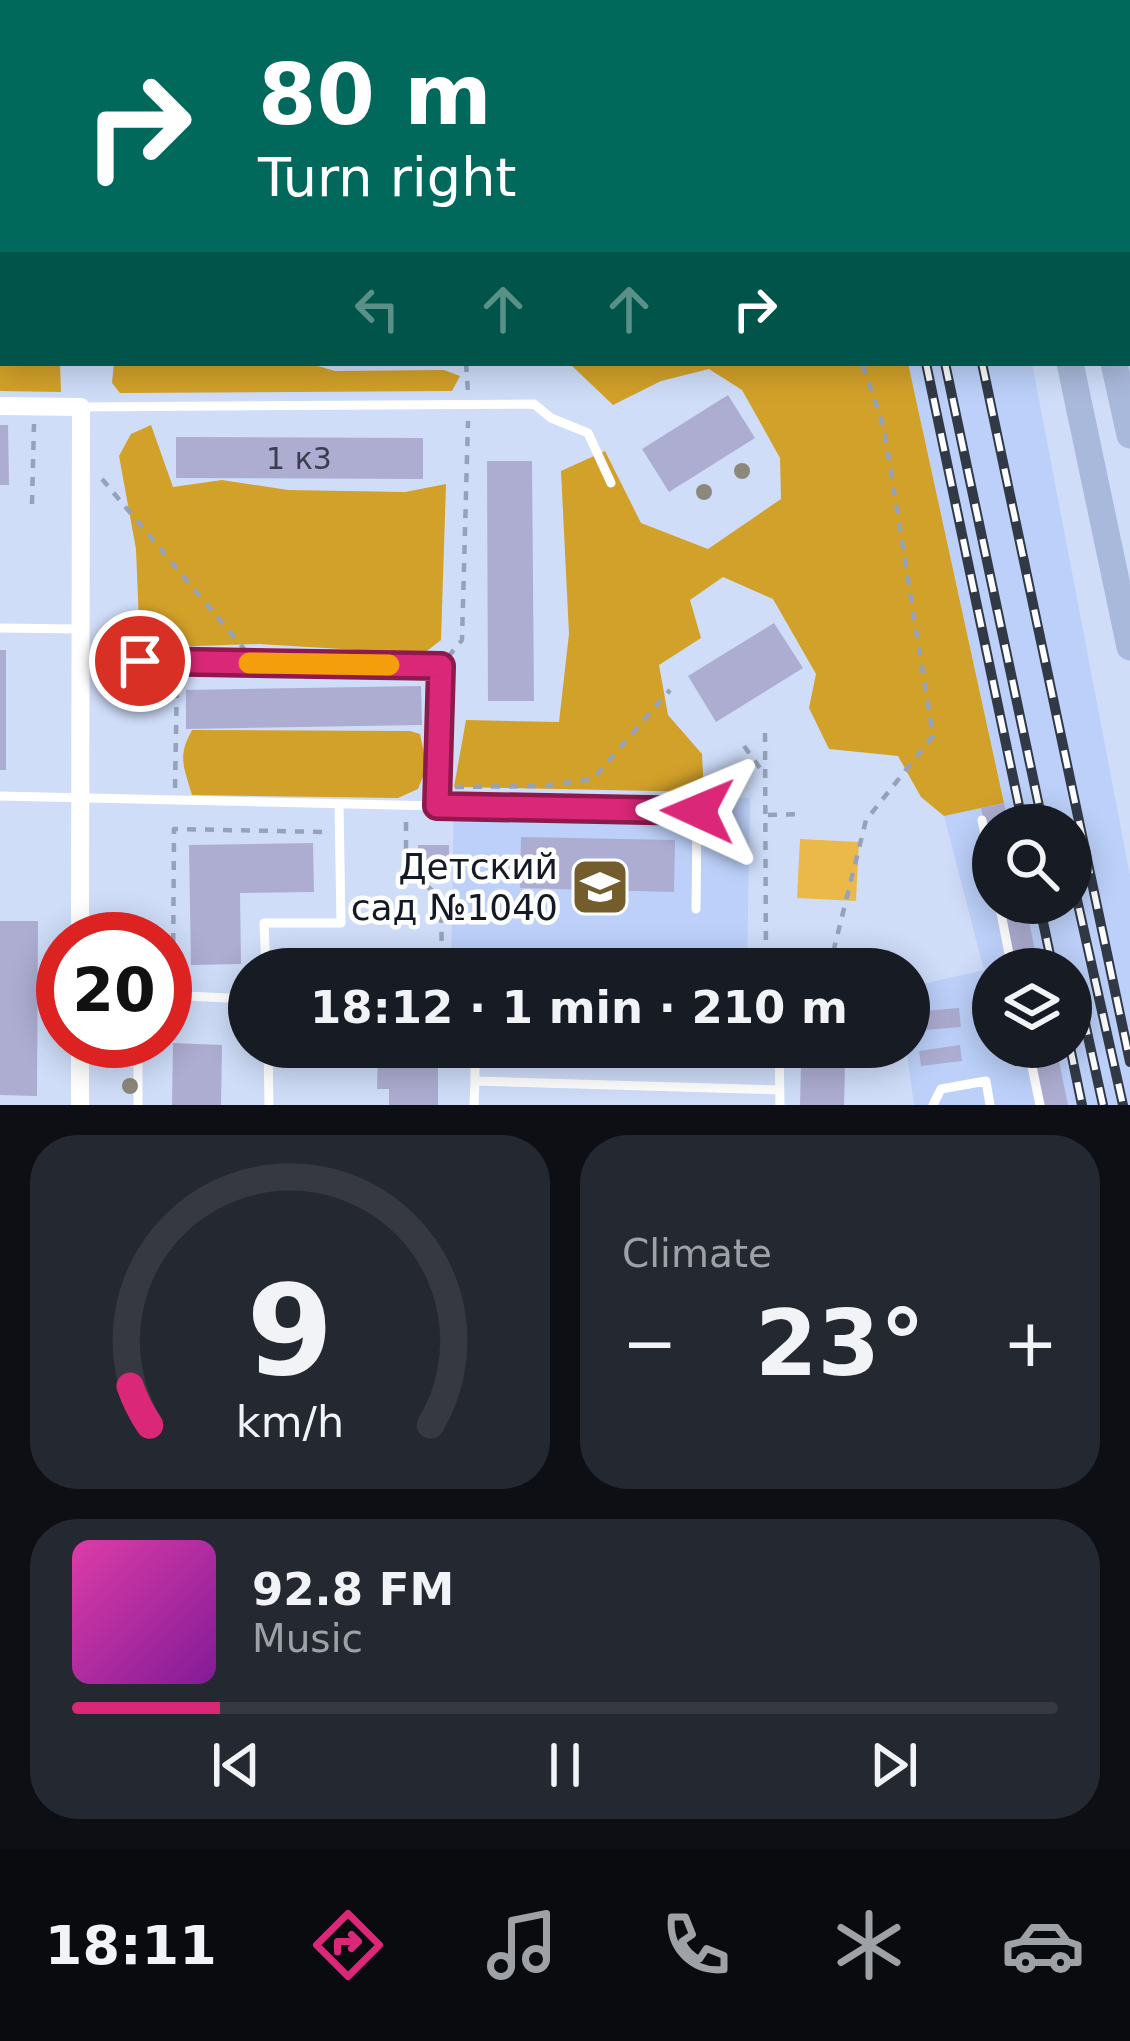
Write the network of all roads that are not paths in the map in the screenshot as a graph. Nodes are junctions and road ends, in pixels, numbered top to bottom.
1 (1071, 366) edge
2 (1115, 366) edge
3 (0, 406) edge
4 (81, 407) junction
5 (1130, 436) edge
6 (611, 483) dead end
7 (0, 628) edge
8 (81, 629) junction
9 (1130, 647) edge
10 (80, 660) junction
11 (0, 796) edge
12 (80, 797) junction
13 (339, 806) junction
14 (437, 806) junction
15 (696, 909) dead end
16 (80, 912) edge
17 (265, 948) edge
18 (192, 997) edge
19 (228, 998) edge
20 (80, 1068) edge
21 (138, 1068) edge
22 (268, 1068) edge
23 (475, 1068) edge
24 (779, 1068) edge
25 (1032, 1068) edge
26 (475, 1081) junction
27 (780, 1090) junction
28 (80, 1105) edge
29 (138, 1105) edge
30 (269, 1105) edge
31 (474, 1105) edge
32 (780, 1105) edge
33 (933, 1105) edge
34 (990, 1105) edge
35 (1040, 1105) edge

1 - 9 main road
2 - 5 main road
3 - 4 street
4 - 6 lane
4 - 8 street
7 - 8 lane
8 - 10 street
10 - 12 street
10 - 14 lane
11 - 12 lane
12 - 13 lane
12 - 16 street
13 - 14 lane
13 - 17 lane
14 - 15 lane
18 - 19 lane
20 - 28 street
21 - 29 lane
22 - 30 lane
23 - 26 lane
24 - 27 lane
25 - 35 lane
26 - 27 lane
26 - 31 lane
27 - 32 lane
33 - 34 lane

